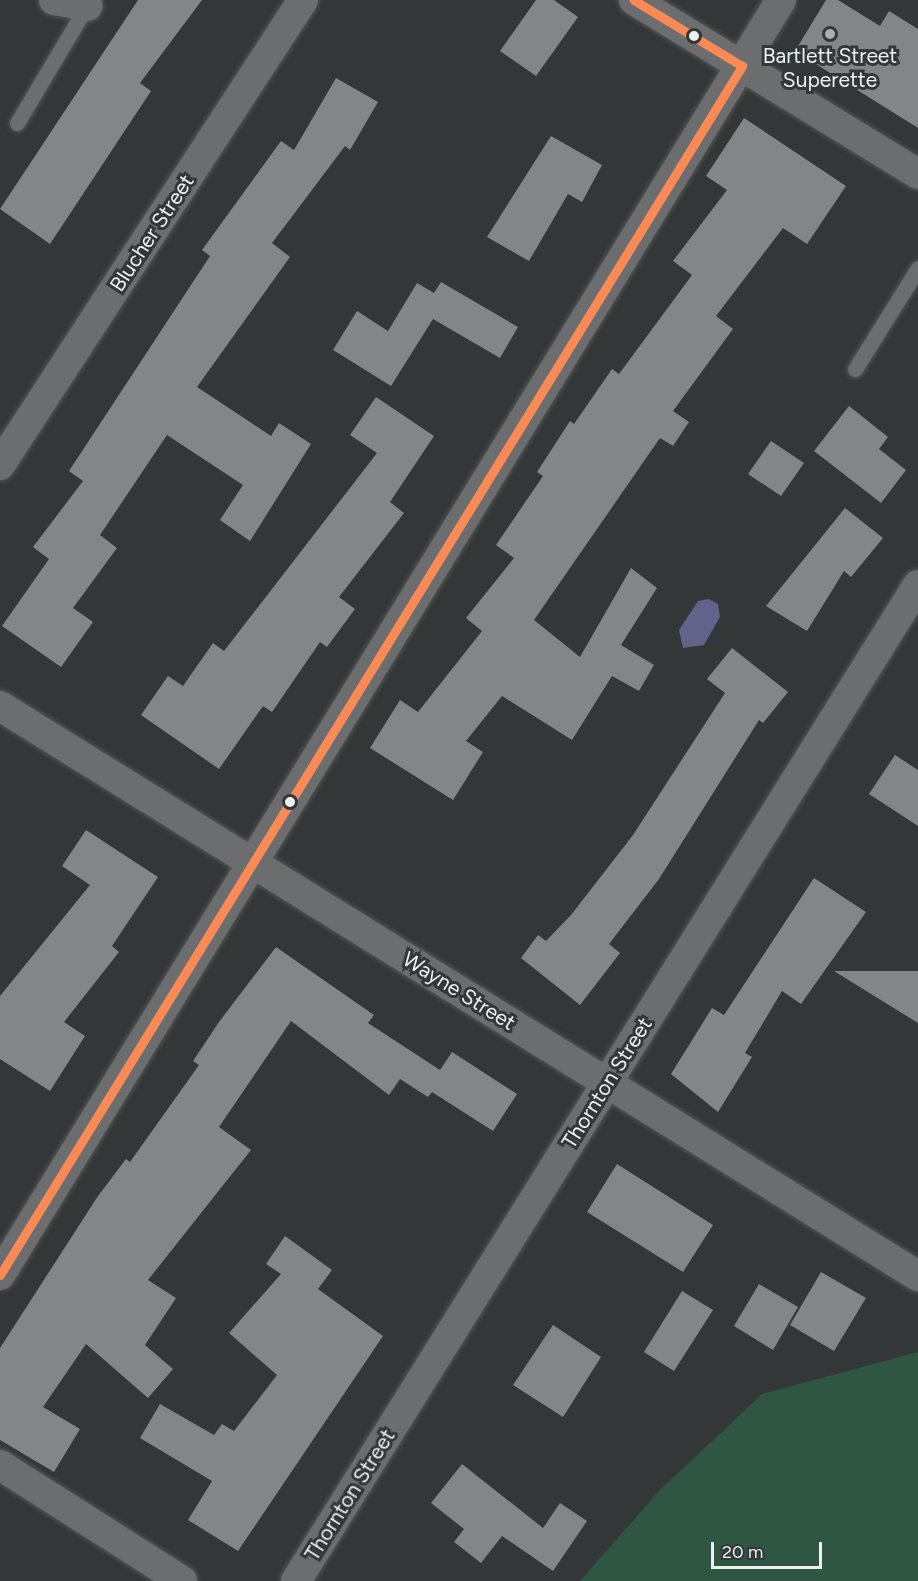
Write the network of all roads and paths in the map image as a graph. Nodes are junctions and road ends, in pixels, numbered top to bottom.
1 (54, 0) edge
2 (303, 0) edge
3 (634, 0) edge
4 (781, 0) edge
5 (88, 3) edge
6 (742, 66) junction
7 (17, 123) dead end
8 (918, 174) edge
9 (918, 268) edge
10 (855, 369) dead end
11 (0, 465) edge
12 (918, 585) edge
13 (0, 706) edge
14 (257, 864) junction
15 (606, 1083) junction
16 (0, 1275) edge
17 (918, 1276) edge
18 (0, 1465) edge
19 (182, 1581) edge
20 (296, 1581) edge

1 - 5 street
2 - 11 street, Blucher Street
3 - 6 street
4 - 6 street
5 - 7 lane
6 - 8 street
6 - 14 street
9 - 10 lane
12 - 15 street, Thornton Street
13 - 14 street, Wayne Street
14 - 15 street, Wayne Street
14 - 16 street
15 - 17 street, Wayne Street
15 - 20 street, Thornton Street
18 - 19 street

